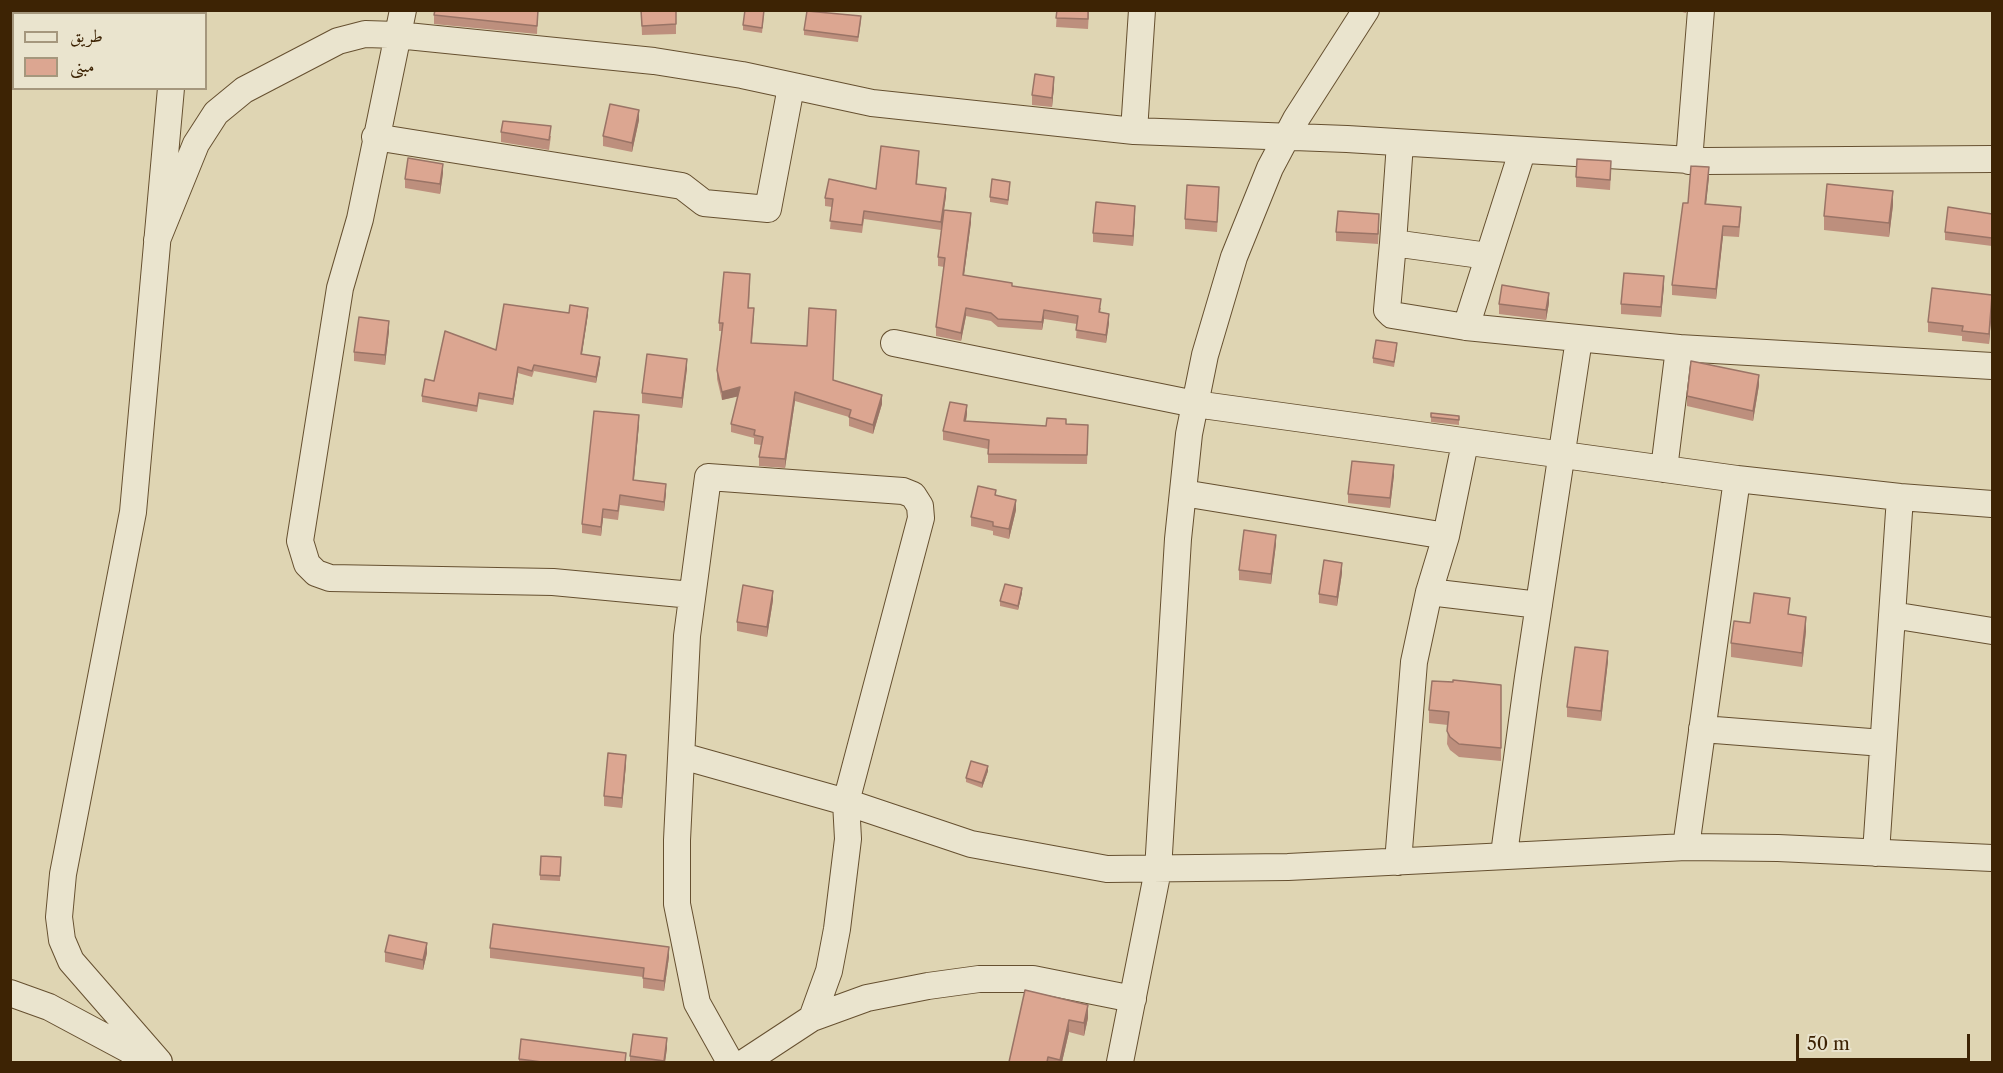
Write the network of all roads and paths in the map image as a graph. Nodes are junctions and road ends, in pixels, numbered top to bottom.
1 (1142, 10) edge
2 (1366, 10) edge
3 (1701, 10) edge
4 (400, 23) edge
5 (791, 87) junction
6 (171, 90) edge
7 (1134, 130) junction
8 (375, 137) junction
9 (1285, 137) junction
10 (1400, 143) junction
11 (1522, 152) junction
12 (1992, 159) edge
13 (1689, 160) junction
14 (157, 240) junction
15 (1393, 243) junction
16 (1488, 256) junction
17 (1466, 327) junction
18 (1579, 339) junction
19 (894, 343) dead end
20 (1679, 348) junction
21 (1992, 366) edge
22 (1194, 404) junction
23 (1465, 442) junction
24 (1562, 455) junction
25 (1664, 469) junction
26 (1737, 478) junction
27 (1183, 493) junction
28 (1900, 497) junction
29 (1992, 504) edge
30 (1446, 536) junction
31 (1429, 592) junction
32 (692, 595) junction
33 (1539, 605) junction
34 (1892, 615) junction
35 (1992, 631) edge
36 (1702, 729) junction
37 (1883, 743) junction
38 (682, 756) junction
39 (846, 802) junction
40 (1686, 847) junction
41 (1504, 854) junction
42 (1876, 854) junction
43 (1992, 858) edge
44 (1398, 862) junction
45 (1158, 870) junction
46 (10, 993) edge
47 (1133, 999) junction
48 (812, 1018) junction
49 (152, 1062) edge
50 (159, 1062) edge
51 (730, 1062) edge
52 (745, 1062) edge
53 (1120, 1062) edge

1 - 7 street
2 - 9 street
3 - 13 street
4 - 5 street
4 - 8 street
4 - 14 street
5 - 7 street
5 - 8 street
6 - 14 street
7 - 9 street
8 - 32 street
9 - 10 street
9 - 22 street
10 - 11 street
10 - 15 street
11 - 13 street
11 - 16 street
12 - 13 street
14 - 50 street
15 - 16 street
15 - 17 street
16 - 17 street
17 - 18 street
18 - 20 street
18 - 24 street
19 - 22 street
20 - 21 street
20 - 25 street
22 - 23 street
22 - 27 street
23 - 24 street
23 - 30 street
24 - 25 street
24 - 33 street
25 - 26 street
26 - 28 street
26 - 36 street
27 - 30 street
27 - 45 street
28 - 29 street
28 - 34 street
30 - 31 street
31 - 33 street
31 - 44 street
32 - 38 street
32 - 39 street
33 - 41 street
34 - 35 street
34 - 37 street
36 - 37 street
36 - 40 street
37 - 42 street
38 - 39 street
38 - 51 street
39 - 45 street
39 - 48 street
40 - 41 street
40 - 42 street
41 - 44 street
42 - 43 street
44 - 45 street
45 - 47 street
46 - 49 street
47 - 48 street
47 - 53 street
48 - 52 street

